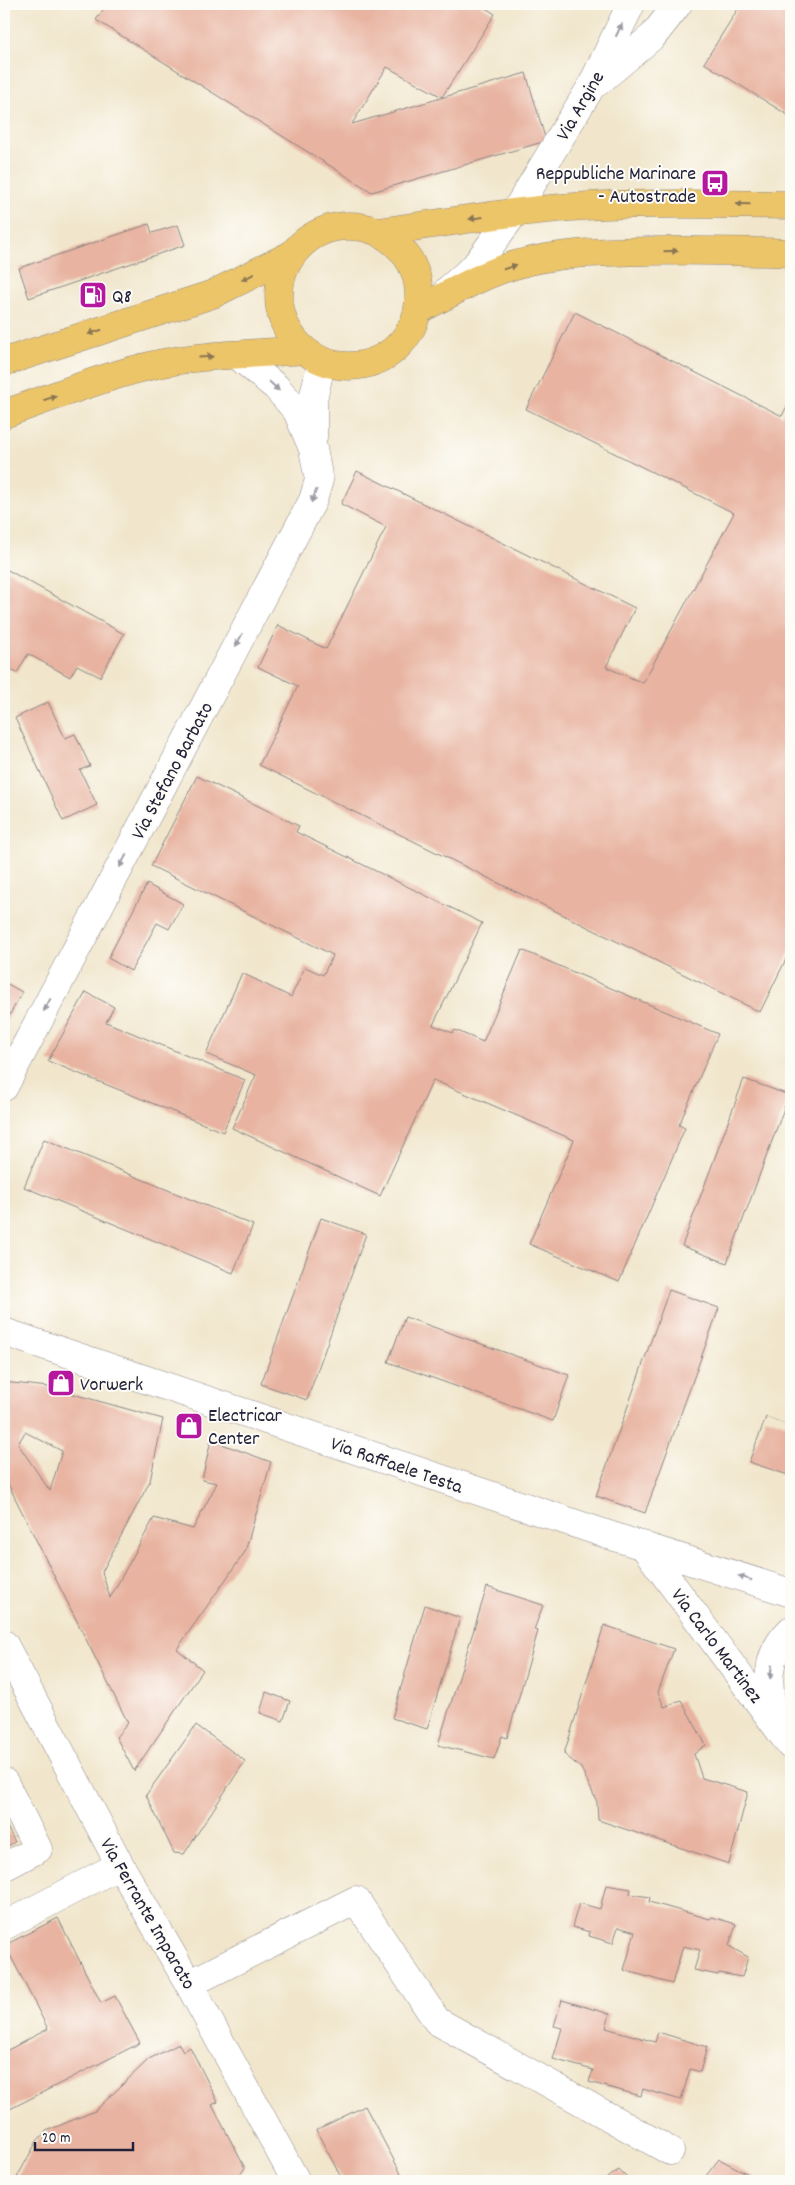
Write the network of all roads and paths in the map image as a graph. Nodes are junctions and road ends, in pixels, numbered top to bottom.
1 (631, 4) edge
2 (678, 4) edge
3 (591, 87) junction
4 (791, 205) edge
5 (515, 212) junction
6 (380, 232) junction
7 (791, 252) edge
8 (291, 255) junction
9 (418, 310) junction
10 (237, 355) junction
11 (313, 355) junction
12 (4, 362) edge
13 (4, 414) edge
14 (313, 449) junction
15 (4, 1087) edge
16 (4, 1332) edge
17 (643, 1545) junction
18 (791, 1593) edge
19 (791, 1630) edge
20 (4, 1644) edge
21 (776, 1724) junction
22 (791, 1746) edge
23 (4, 1782) edge
24 (120, 1865) junction
25 (4, 1867) edge
26 (4, 1926) edge
27 (189, 1984) junction
28 (670, 2151) dead end
29 (296, 2181) edge

3 -> 1 street, Via Argine
2 - 3 street
3 - 5 street, Via Argine
4 -> 5 main road
5 -> 6 main road
5 - 9 street, Via Argine
6 - 8 main road
6 - 9 main road
9 -> 7 main road
8 - 11 main road
8 -> 12 main road
9 - 11 main road
10 - 11 main road
13 -> 10 main road
10 -> 14 street, Via Stefano Barbato
11 - 14 street, Via Stefano Barbato
14 -> 15 street, Via Stefano Barbato
16 - 17 street, Via Raffaele Testa
18 -> 17 street, Via Raffaele Testa
17 - 21 street, Via Carlo Martinez
19 -> 21 street
20 - 24 street, Via Ferrante Imparato
21 - 22 street, Via Carlo Martinez
23 - 25 street
24 - 26 street
24 - 27 street, Via Ferrante Imparato
27 - 28 street
27 - 29 street, Via Ferrante Imparato

